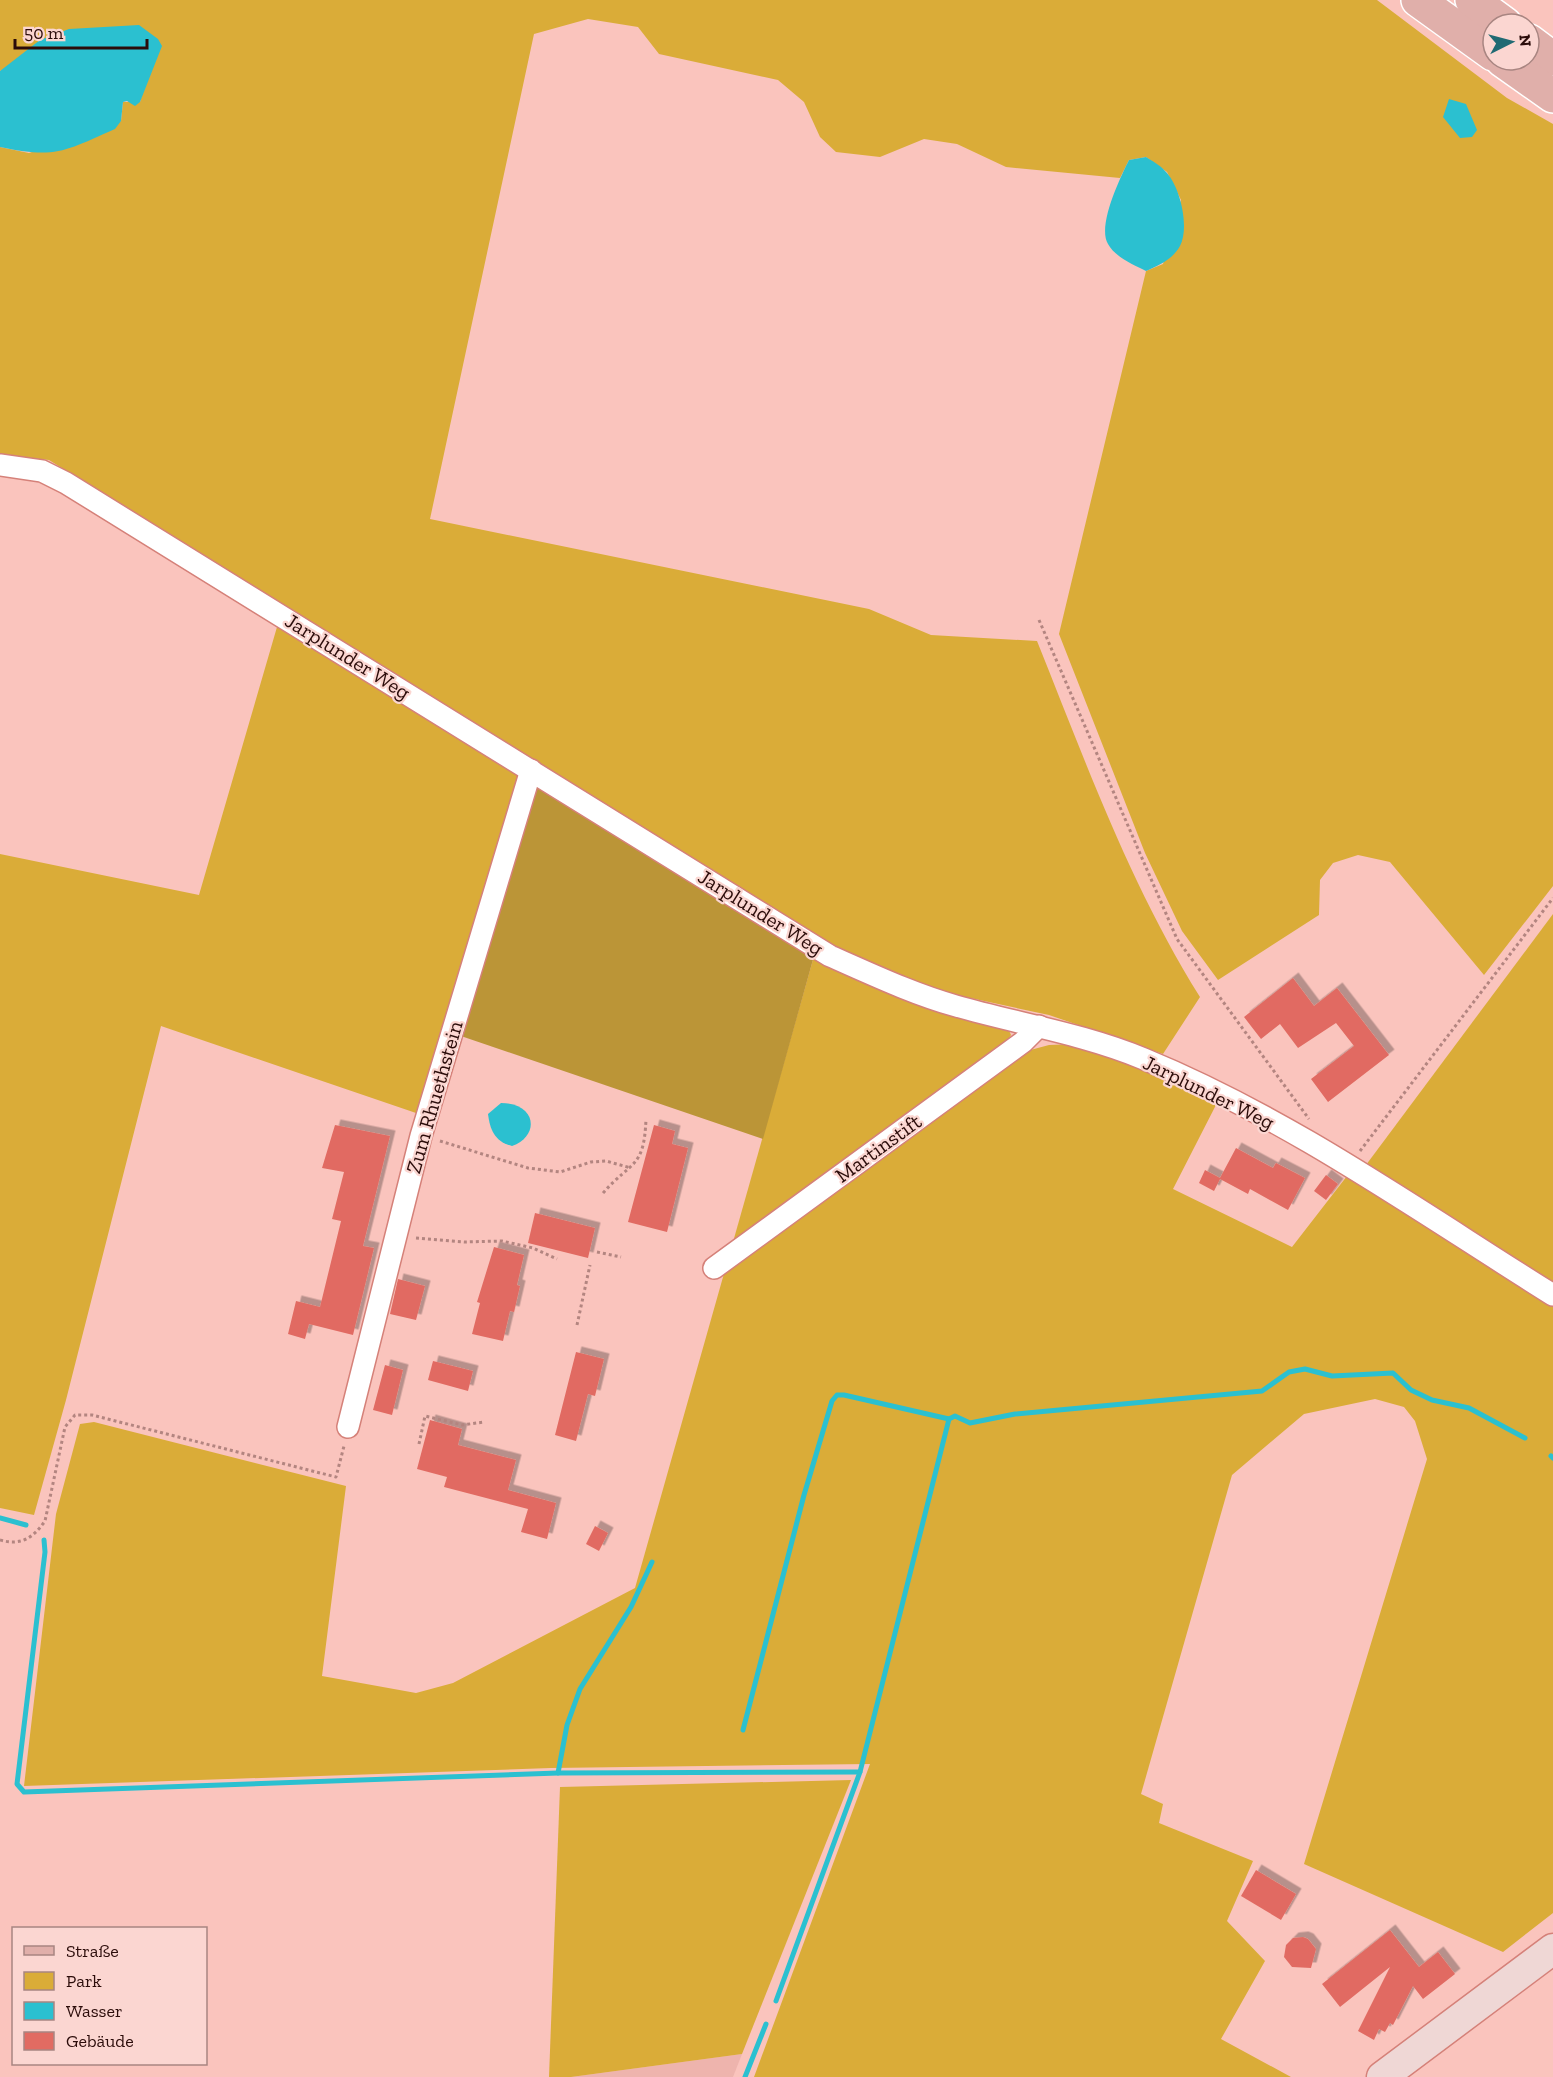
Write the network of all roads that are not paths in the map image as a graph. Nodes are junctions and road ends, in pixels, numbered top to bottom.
1 (1418, 0) edge
2 (1472, 0) edge
3 (1488, 12) edge
4 (1481, 45) edge
5 (1519, 72) edge
6 (1553, 96) edge
7 (0, 465) edge
8 (531, 770) junction
9 (1039, 1026) junction
10 (714, 1268) dead end
11 (1553, 1295) edge
12 (348, 1427) road end
13 (1553, 1949) edge
14 (1382, 2077) edge

1 - 4 main road
2 - 3 main road
5 - 6 main road
7 - 8 street, Jarplunder Weg
8 - 9 street, Jarplunder Weg
8 - 12 street, Zum Rhuethstein
9 - 10 street, Martinstift
9 - 11 street, Jarplunder Weg
13 - 14 main road

